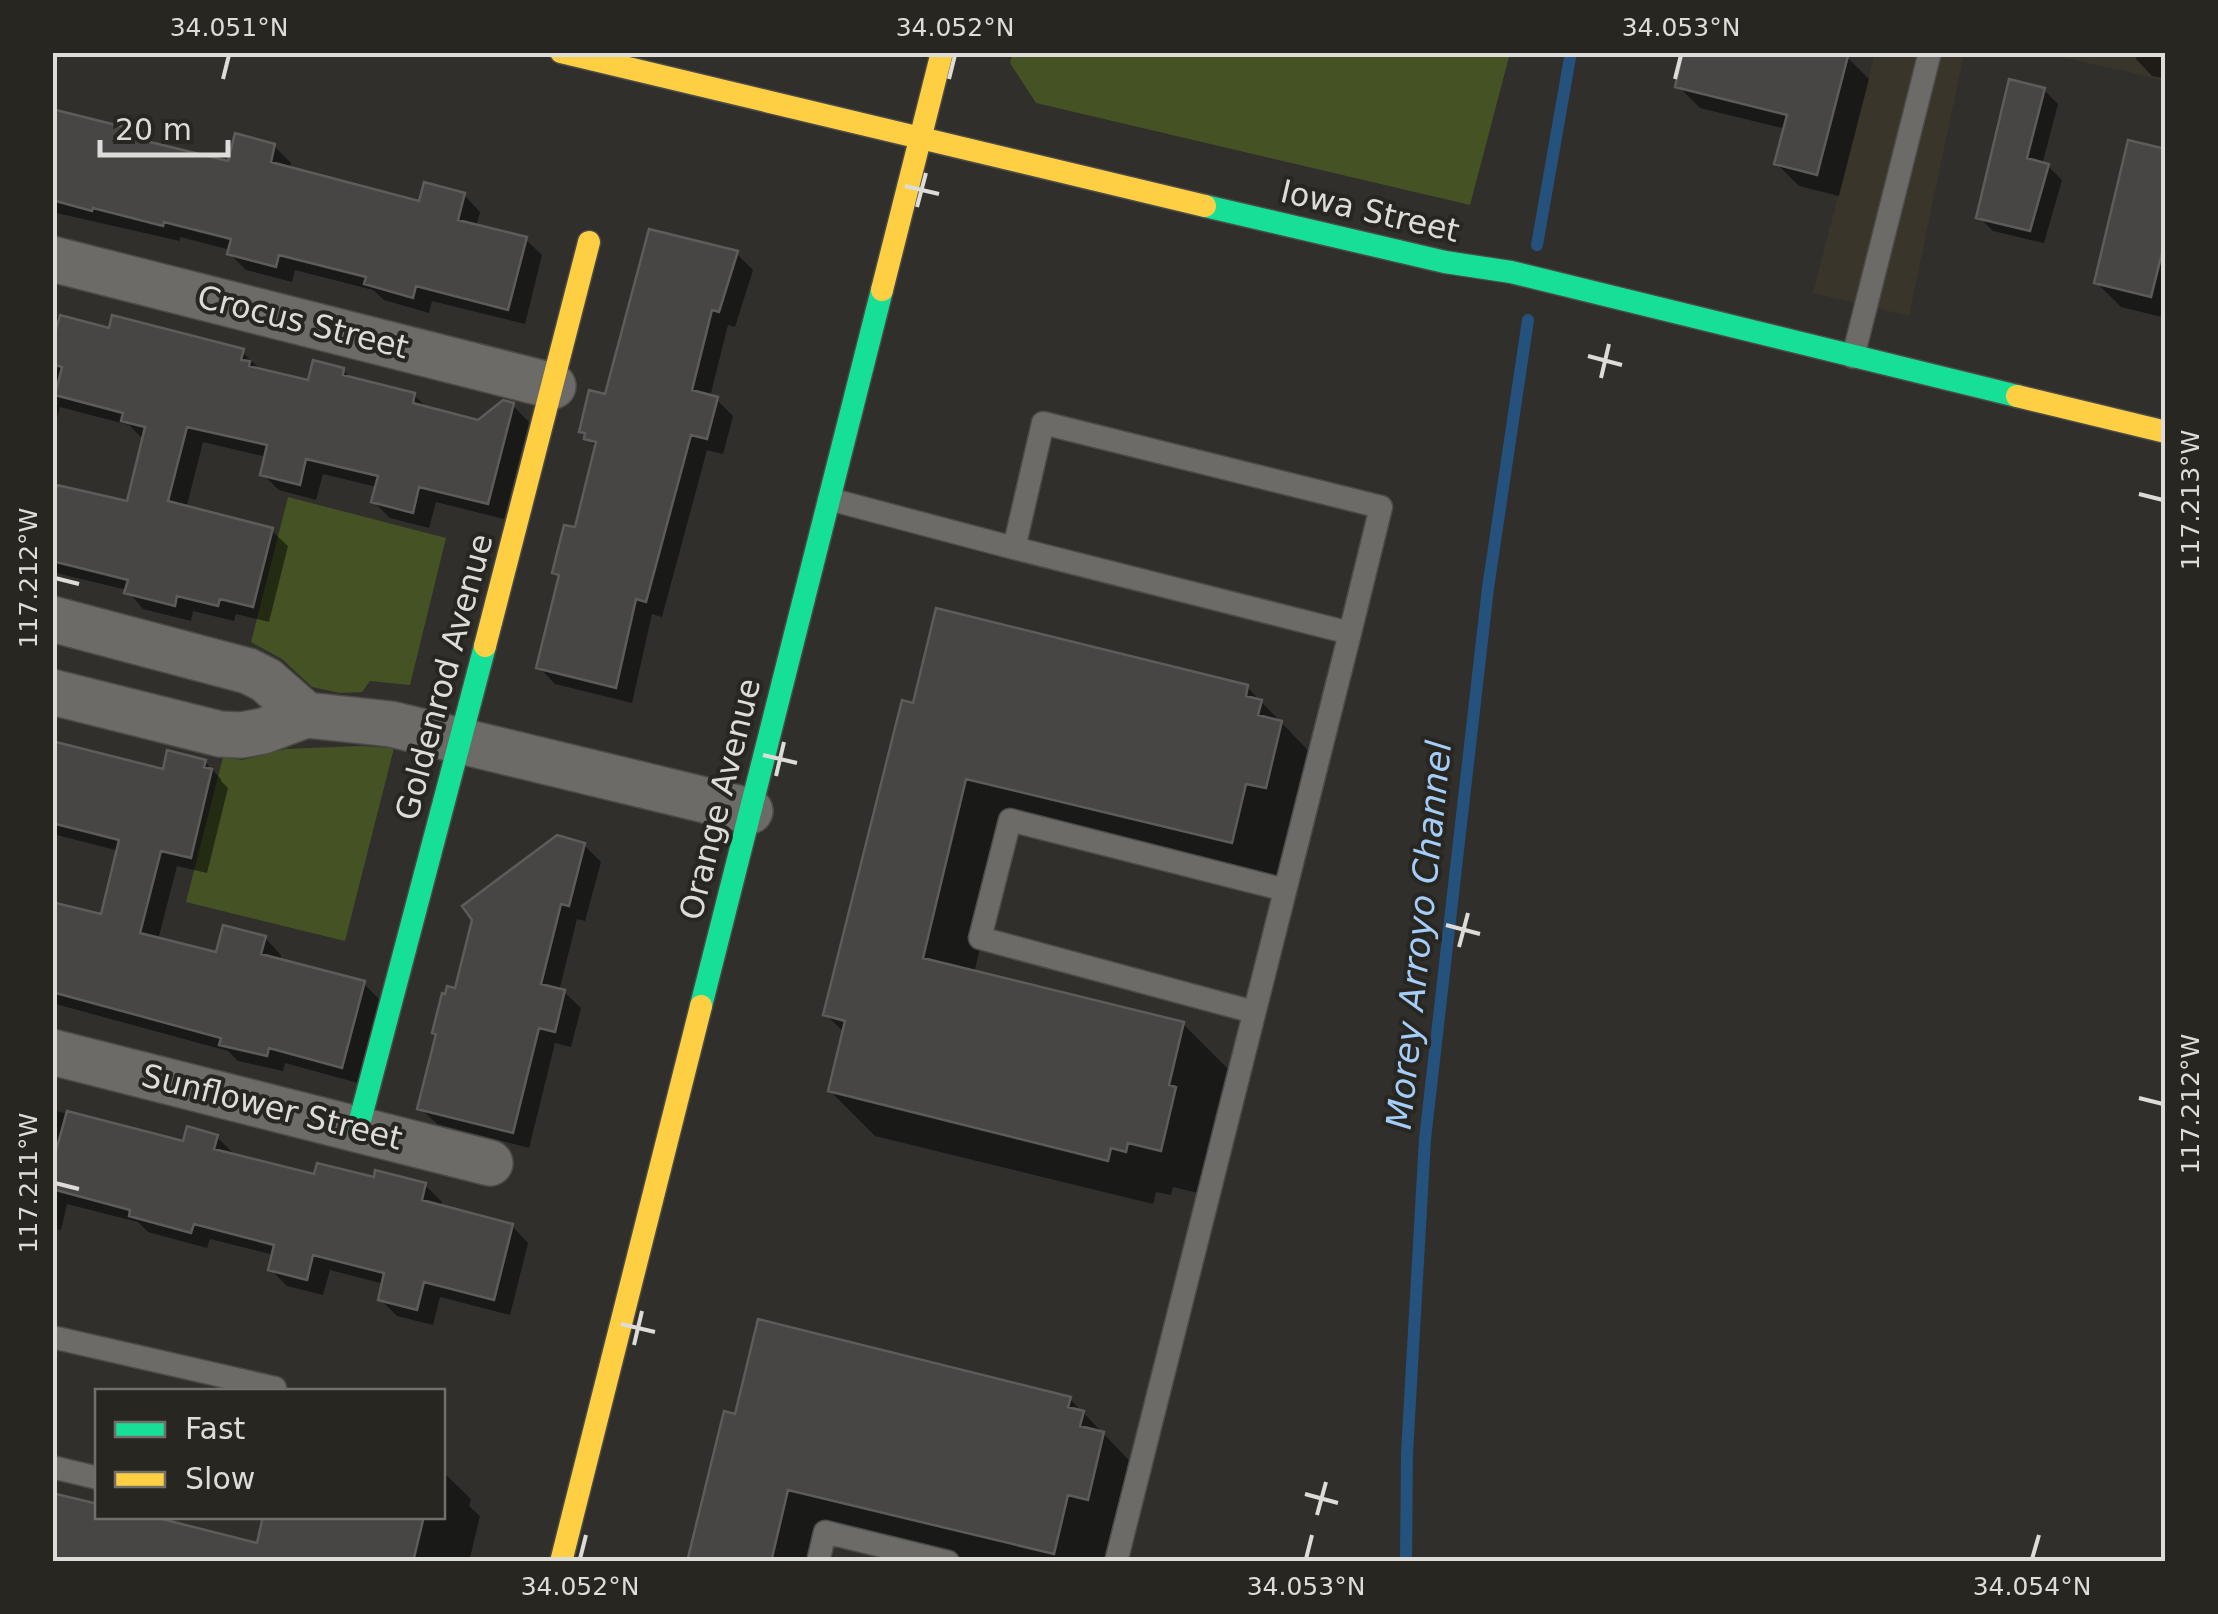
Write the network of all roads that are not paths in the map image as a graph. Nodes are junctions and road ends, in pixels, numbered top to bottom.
1 (561, 52) edge
2 (942, 52) edge
3 (1930, 52) edge
4 (920, 140) junction
5 (589, 242) dead end
6 (52, 259) edge
7 (1853, 357) junction
8 (553, 386) junction
9 (2166, 432) edge
10 (828, 499) junction
11 (1014, 548) junction
12 (52, 618) edge
13 (1350, 633) junction
14 (52, 692) edge
15 (306, 716) junction
16 (462, 740) junction
17 (750, 811) junction
18 (1285, 890) junction
19 (1254, 1012) junction
20 (52, 1052) edge
21 (358, 1128) junction
22 (490, 1162) dead end
23 (52, 1337) edge
24 (275, 1389) edge
25 (52, 1467) edge
26 (95, 1477) edge
27 (561, 1562) edge
28 (818, 1562) edge
29 (948, 1562) edge
30 (1116, 1562) edge

1 - 4 street, Iowa Street
2 - 4 street, Orange Avenue
3 - 7 lane
4 - 7 street, Iowa Street
4 - 10 street, Orange Avenue
5 - 8 street, Goldenrod Avenue
6 - 8 street, Crocus Street
7 - 9 street, Iowa Street
8 - 16 street, Goldenrod Avenue
10 - 11 lane
10 - 17 street, Orange Avenue
11 - 13 lane
11 - 13 lane
12 - 15 street
13 - 18 lane
14 - 15 street
15 - 16 street
16 - 17 street
16 - 21 street, Goldenrod Avenue
17 - 27 street, Orange Avenue
18 - 19 lane
18 - 19 lane
19 - 30 lane
20 - 21 street, Sunflower Street
21 - 22 street, Sunflower Street
23 - 24 lane
25 - 26 lane
28 - 29 lane

